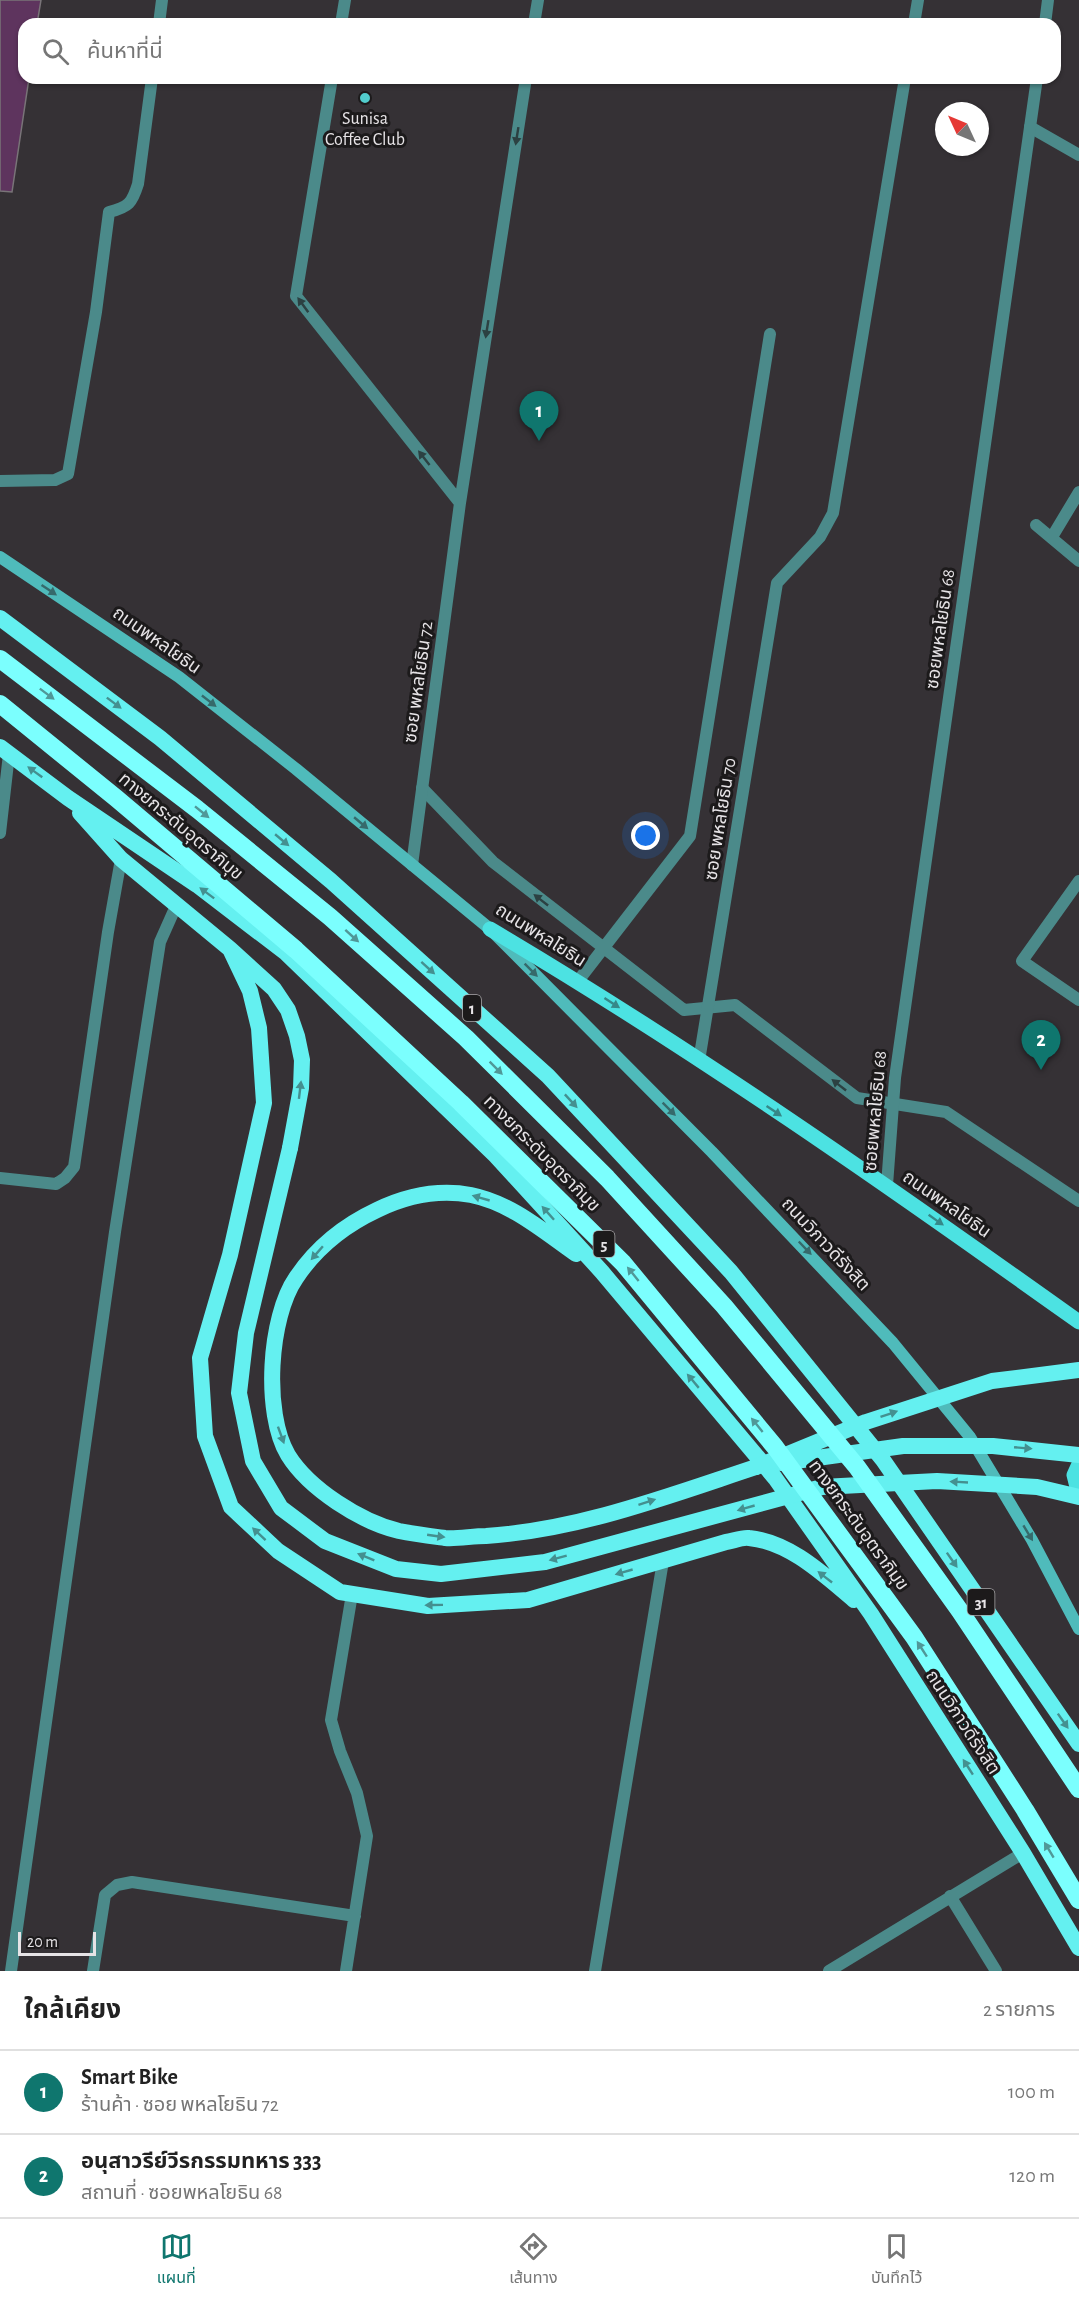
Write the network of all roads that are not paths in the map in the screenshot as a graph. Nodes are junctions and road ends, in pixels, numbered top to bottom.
1 (162, 0) edge
2 (345, 0) edge
3 (538, 0) edge
4 (918, 0) edge
5 (1048, 0) edge
6 (160, 18) edge
7 (342, 18) edge
8 (535, 18) edge
9 (915, 18) edge
10 (1046, 18) edge
11 (151, 84) edge
12 (331, 84) edge
13 (525, 84) edge
14 (904, 84) edge
15 (1036, 84) edge
16 (1030, 127) junction
17 (1079, 155) edge
18 (770, 334) dead end
19 (0, 481) edge
20 (1079, 492) edge
21 (460, 504) junction
22 (1036, 525) dead end
23 (1052, 537) junction
24 (0, 557) edge
25 (1079, 561) edge
26 (0, 618) edge
27 (0, 658) edge
28 (0, 704) edge
29 (5, 750) edge
30 (422, 788) junction
31 (68, 798) junction
32 (0, 833) edge
33 (121, 859) junction
34 (412, 865) junction
35 (1079, 881) edge
36 (176, 906) junction
37 (490, 929) junction
38 (603, 948) junction
39 (230, 949) junction
40 (578, 981) junction
41 (1079, 1000) edge
42 (708, 1007) junction
43 (699, 1061) junction
44 (893, 1105) junction
45 (0, 1178) edge
46 (887, 1185) junction
47 (1079, 1201) edge
48 (602, 1272) junction
49 (1079, 1322) edge
50 (1079, 1370) edge
51 (1079, 1455) edge
52 (883, 1460) joint
53 (1079, 1464) edge
54 (756, 1467) junction
55 (1079, 1496) edge
56 (663, 1561) junction
57 (352, 1594) junction
58 (870, 1614) junction
59 (1079, 1629) edge
60 (1079, 1744) edge
61 (1079, 1789) edge
62 (1023, 1853) junction
63 (950, 1896) junction
64 (1079, 1900) edge
65 (355, 1916) junction
66 (1079, 1948) edge
67 (11, 1971) edge
68 (93, 1971) edge
69 (346, 1971) edge
70 (594, 1971) edge
71 (829, 1971) edge
72 (996, 1971) edge

1 - 6 street
2 - 7 street
3 - 8 street
4 - 9 street
5 - 10 street
11 - 19 street
21 -> 12 street
13 -> 21 street, ซอย พหลโยธิน 72
14 - 42 street, ซอย พหลโยธิน 70
15 - 16 street, ซอยพหลโยธิน 68
16 - 17 street
16 - 44 street, ซอยพหลโยธิน 68
18 - 38 street
20 - 23 street
21 - 30 street, ซอย พหลโยธิน 72
22 - 23 street
23 - 25 street
24 -> 34 main road, ถนนพหลโยธิน
26 -> 52 highway, 1
27 -> 61 highway, ทางยกระดับอุตราภิมุข, bridge
64 -> 28 highway, ทางยกระดับอุตราภิมุข / 5, bridge
31 -> 29 highway
29 - 32 street
30 - 34 street, ซอย พหลโยธิน 72
38 -> 30 street
31 - 33 highway
48 -> 31 highway
33 - 36 highway
33 - 45 street
34 - 37 main road, ถนนพหลโยธิน
35 - 41 street
36 - 39 highway
36 - 67 street
37 - 40 main road, ถนนพหลโยธิน
37 -> 59 main road, ถนนวิภาวดีรังสิต
38 - 40 street
38 - 42 street
55 -> 39 highway, bridge
57 -> 39 highway
40 -> 43 main road, ถนนพหลโยธิน
42 - 43 street, ซอย พหลโยธิน 70
44 -> 42 street
43 -> 46 main road, ถนนพหลโยธิน
44 - 46 street, ซอยพหลโยธิน 68
44 - 47 street
46 -> 49 main road, ถนนพหลโยธิน
48 -> 54 highway
58 -> 48 highway, ถนนวิภาวดีรังสิต
54 -> 50 highway, bridge
54 -> 51 highway, bridge
52 -> 60 highway, 31
53 - 55 main road
56 -> 57 highway
58 -> 56 highway
56 - 70 street
57 - 65 street
62 -> 58 highway, ถนนวิภาวดีรังสิต
62 - 63 street
62 - 66 highway, ถนนวิภาวดีรังสิต
63 - 71 street
63 - 72 street
65 - 68 street
65 - 69 street

